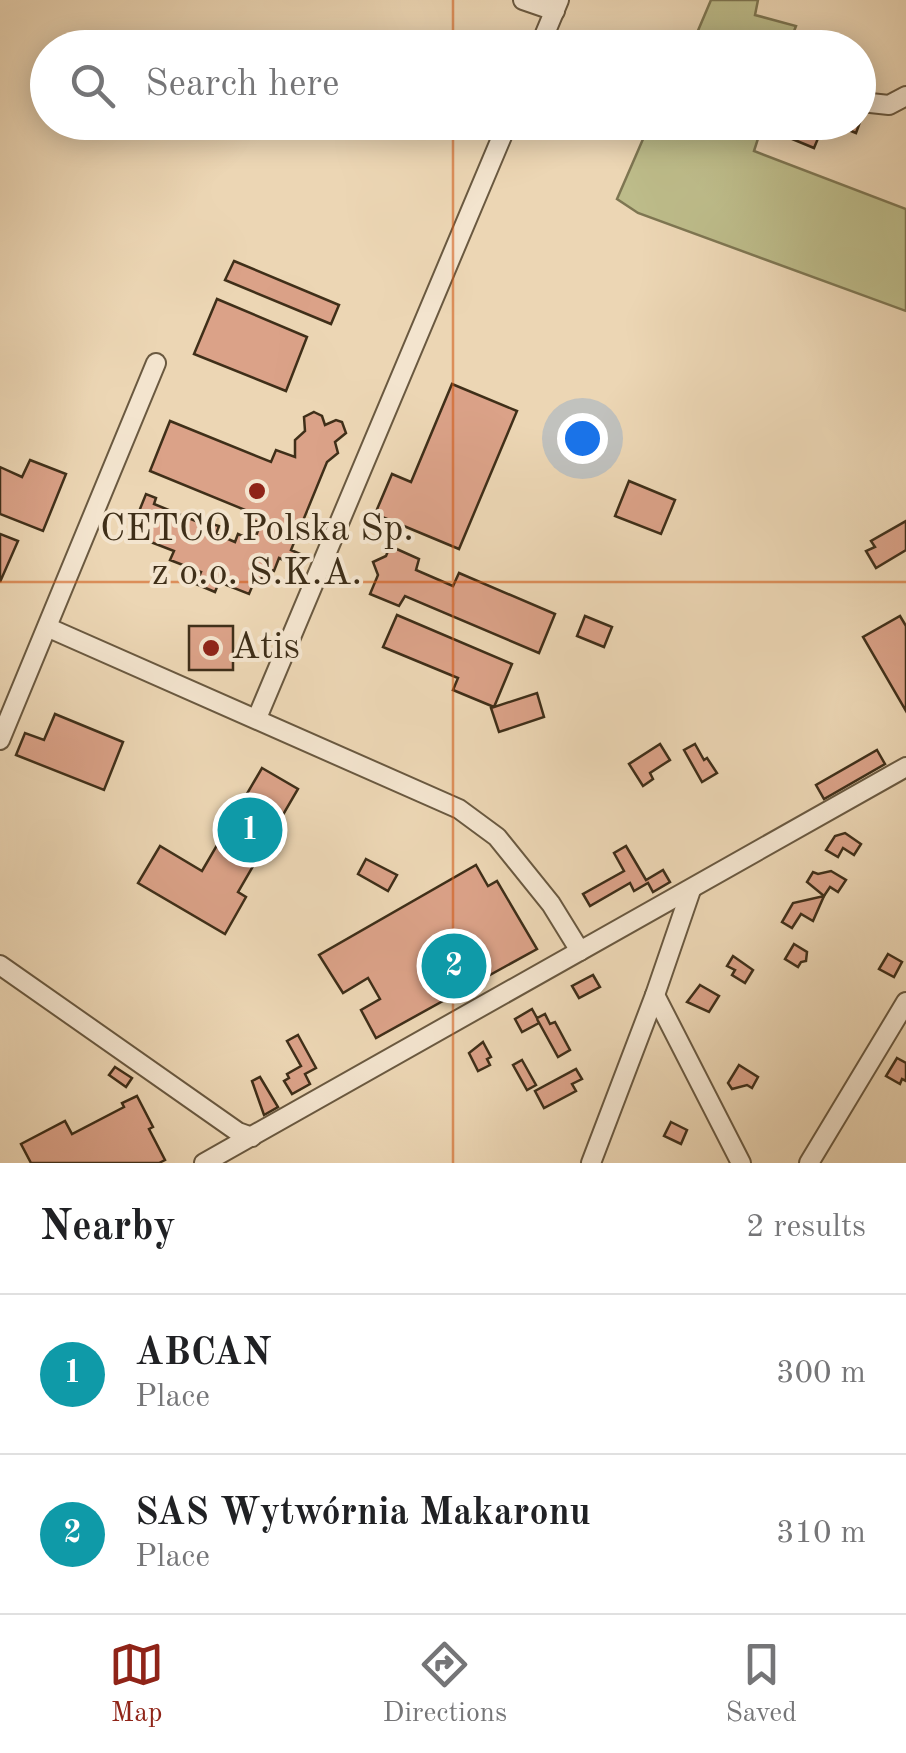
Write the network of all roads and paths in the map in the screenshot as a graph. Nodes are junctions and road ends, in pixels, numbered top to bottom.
1 (523, 0) edge
2 (557, 6) edge
3 (547, 30) edge
4 (906, 96) edge
5 (876, 104) edge
6 (500, 140) edge
7 (156, 363) dead end
8 (49, 628) junction
9 (257, 718) junction
10 (0, 740) edge
11 (906, 767) edge
12 (690, 890) junction
13 (580, 951) junction
14 (0, 965) edge
15 (655, 995) junction
16 (906, 1002) edge
17 (252, 1137) junction
18 (204, 1163) edge
19 (590, 1163) edge
20 (741, 1163) edge
21 (809, 1163) edge

1 - 2 street
2 - 3 street
4 - 5 street
6 - 9 street
7 - 8 street
8 - 9 street
8 - 10 street
9 - 13 street
11 - 12 street
12 - 13 street
12 - 15 street
13 - 17 street
14 - 17 street
15 - 19 street
15 - 20 street
16 - 21 street
17 - 18 street

